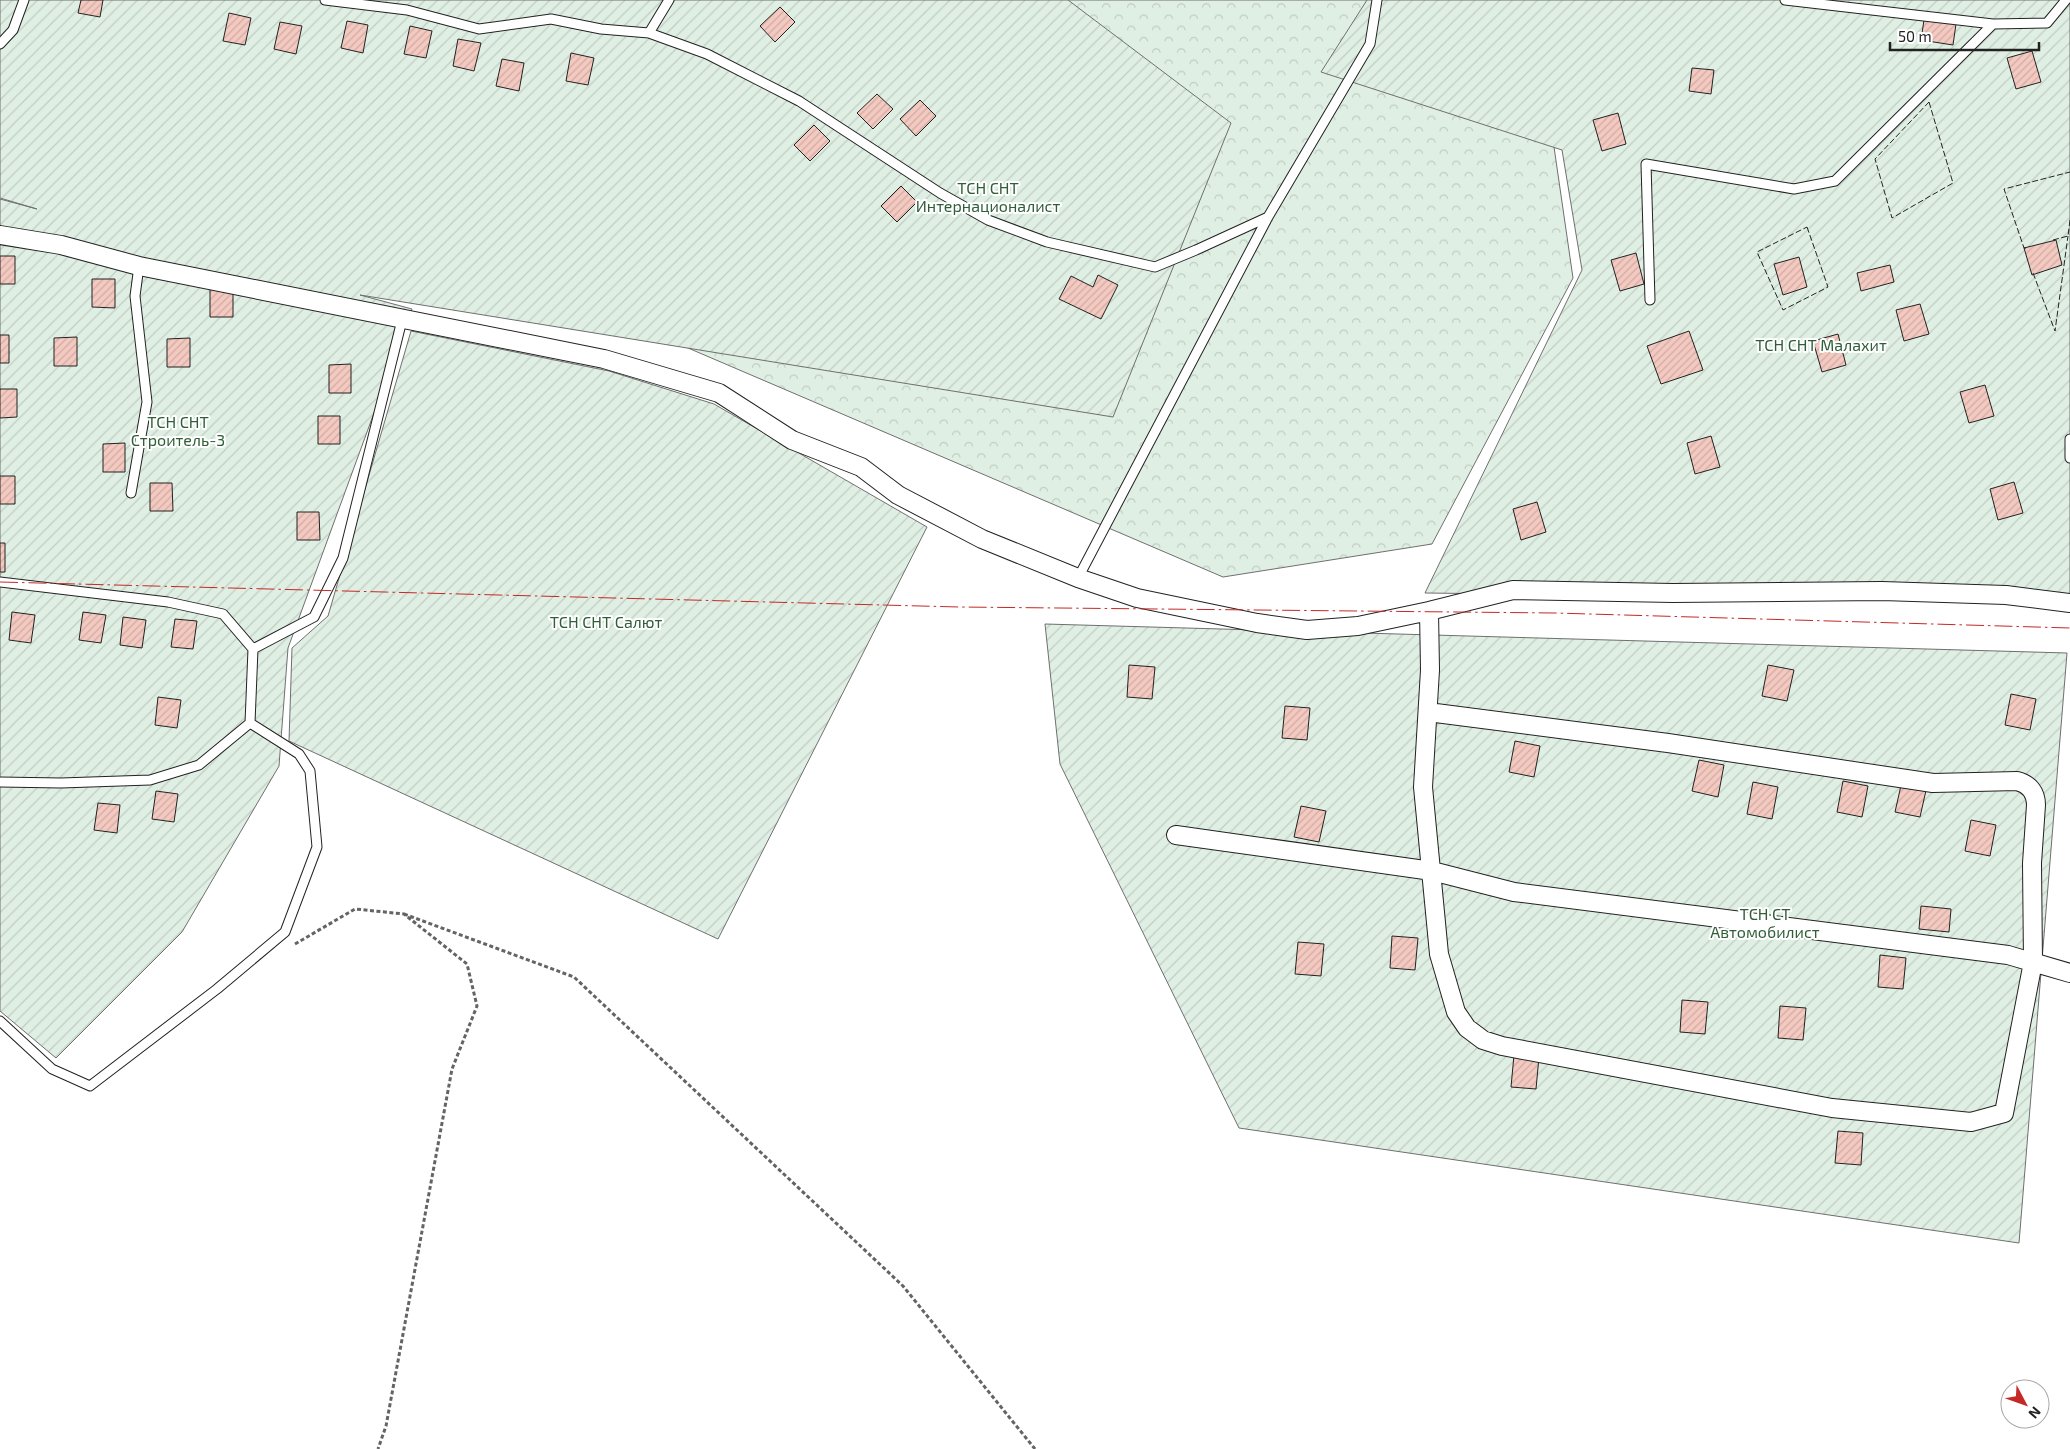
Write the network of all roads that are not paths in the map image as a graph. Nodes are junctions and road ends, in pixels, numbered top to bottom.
1 (24, 0) edge
2 (325, 0) edge
3 (669, 0) edge
4 (1377, 0) edge
5 (1785, 0) edge
6 (2066, 0) edge
7 (1993, 24) junction
8 (649, 33) junction
9 (0, 44) edge
10 (1268, 217) junction
11 (0, 235) edge
12 (139, 266) junction
13 (1650, 300) dead end
14 (402, 320) junction
15 (2070, 439) edge
16 (2070, 458) edge
17 (131, 494) dead end
18 (1078, 578) junction
19 (0, 582) edge
20 (2070, 603) edge
21 (1429, 611) junction
22 (253, 649) junction
23 (1428, 712) junction
24 (250, 723) junction
25 (0, 782) edge
26 (1176, 835) dead end
27 (1432, 871) junction
28 (2033, 962) junction
29 (2070, 973) edge
30 (0, 1021) edge

1 - 9 lane
2 - 8 lane
3 - 8 lane
4 - 10 lane
5 - 7 lane
6 - 7 lane
7 - 13 lane
8 - 10 lane
10 - 18 lane
11 - 12 street
12 - 14 street
12 - 17 lane
14 - 18 street
14 - 22 lane
15 - 16 lane
18 - 21 street
19 - 22 lane
20 - 21 street
21 - 23 street
22 - 24 lane
23 - 27 street
23 - 28 street
24 - 25 lane
24 - 30 lane
26 - 27 street
27 - 28 street
27 - 28 street
28 - 29 street

